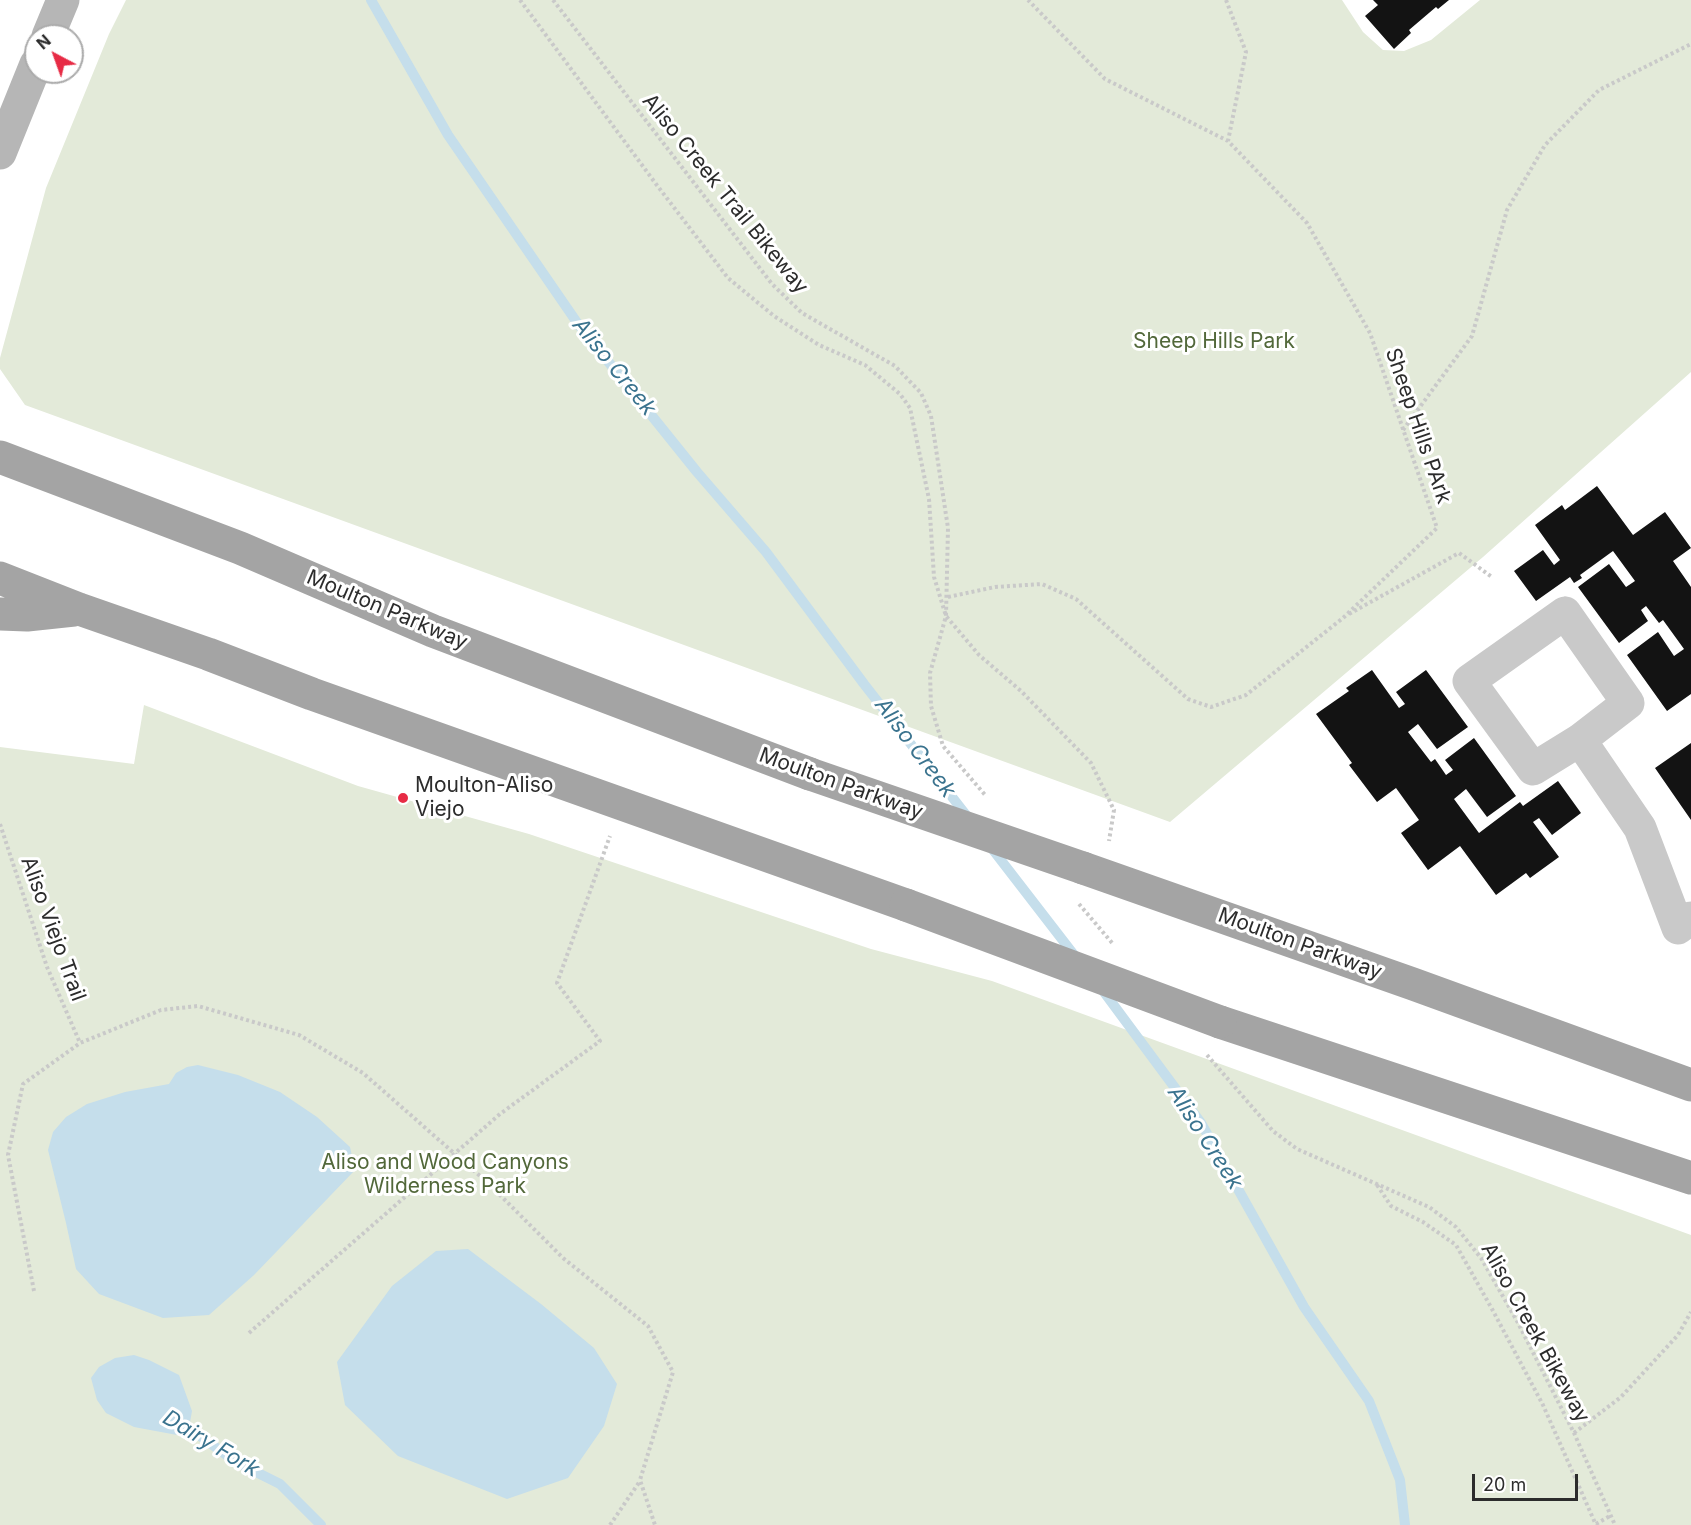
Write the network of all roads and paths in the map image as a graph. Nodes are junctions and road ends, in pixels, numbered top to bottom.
1 (63, 0) edge
2 (520, 0) edge
3 (553, 0) edge
4 (1028, 0) edge
5 (1226, 0) edge
6 (53, 24) edge
7 (1691, 44) edge
8 (28, 84) edge
9 (1228, 141) junction
10 (0, 153) edge
11 (1403, 430) junction
12 (0, 457) edge
13 (1492, 577) dead end
14 (0, 578) edge
15 (948, 597) junction
16 (79, 609) junction
17 (0, 614) edge
18 (946, 616) junction
19 (1343, 618) junction
20 (1580, 740) junction
21 (989, 800) dead end
22 (621, 804) junction
23 (0, 824) edge
24 (1087, 880) junction
25 (1691, 918) edge
26 (1119, 952) dead end
27 (80, 1043) junction
28 (1204, 1051) dead end
29 (1691, 1085) edge
30 (455, 1154) junction
31 (1691, 1178) edge
32 (1376, 1185) junction
33 (34, 1291) dead end
34 (1691, 1312) edge
35 (249, 1333) dead end
36 (1574, 1433) junction
37 (640, 1480) junction
38 (1610, 1516) junction
39 (610, 1525) edge
40 (655, 1525) edge
41 (1596, 1525) edge
42 (1615, 1525) edge

1 - 6 main road
2 - 18 path
3 - 15 path, Aliso Creek Trail Bikeway
4 - 9 path, Sheep Hills PArk
5 - 9 path
7 - 11 path
8 - 10 main road
9 - 11 path, Sheep Hills PArk
11 - 19 path, Sheep Hills PArk
12 - 24 main road, Moulton Parkway, bridge
13 - 19 path
14 - 16 main road
15 - 18 path, Aliso Creek Trail Bikeway
15 - 19 path, Sheep Hills PArk
16 - 17 main road
16 - 22 main road
18 - 21 path, Aliso Creek Trail Bikeway
18 - 24 path
20 - 20 street
20 - 25 street
22 - 30 path
22 - 31 main road, bridge
23 - 27 path, Aliso Viejo Trail
24 - 26 path
24 - 29 main road, Moulton Parkway
27 - 30 path
27 - 33 path
28 - 32 path, Aliso Creek Bikeway
30 - 35 path
30 - 37 path
32 - 36 path, Aliso Creek Bikeway
32 - 41 path
34 - 36 path
36 - 38 path, Aliso Creek Bikeway
37 - 39 path
37 - 40 path
38 - 41 path
38 - 42 path, Aliso Creek Bikeway

